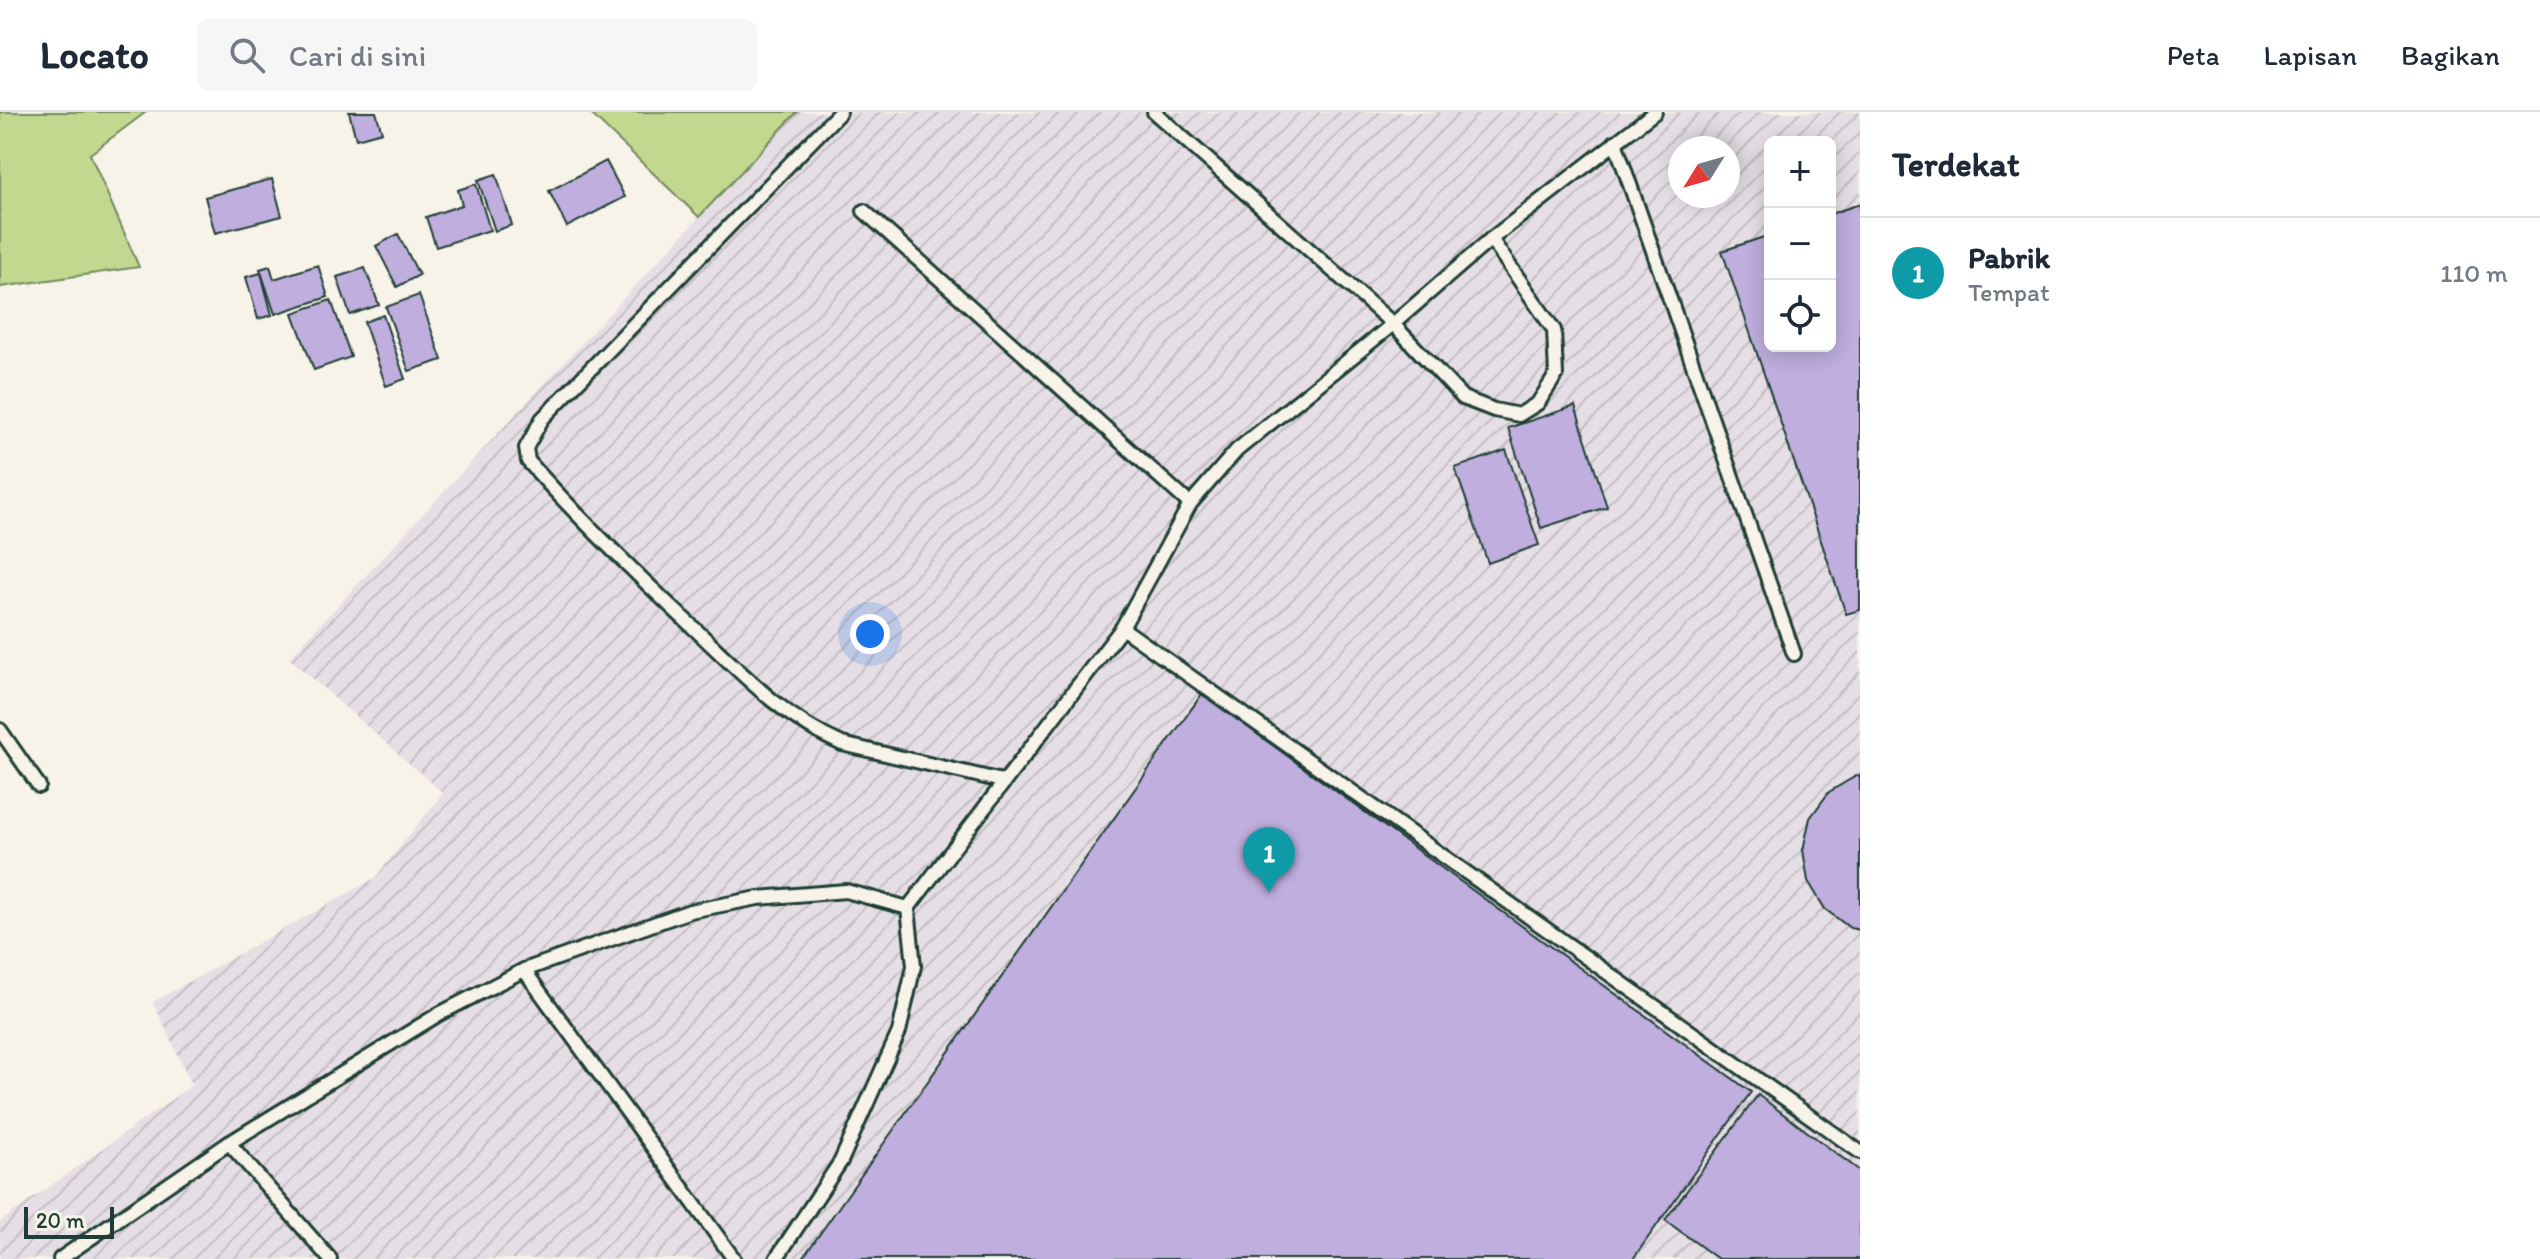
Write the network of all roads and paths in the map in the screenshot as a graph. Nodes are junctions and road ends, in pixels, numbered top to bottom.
1 (840, 112) edge
2 (1154, 112) edge
3 (1655, 112) edge
4 (1615, 142) junction
5 (864, 211) dead end
6 (1491, 239) junction
7 (1393, 324) junction
8 (1190, 504) junction
9 (1122, 628) junction
10 (1794, 654) dead end
11 (0, 730) edge
12 (1002, 781) junction
13 (39, 786) dead end
14 (908, 908) junction
15 (524, 970) junction
16 (229, 1143) junction
17 (1860, 1152) edge
18 (60, 1259) edge
19 (330, 1259) edge
20 (734, 1259) edge
21 (776, 1259) edge

1 - 12 lane
2 - 7 lane
3 - 4 lane
4 - 6 lane
4 - 10 lane
5 - 8 lane
6 - 7 lane
6 - 7 lane
7 - 8 lane
8 - 9 lane
9 - 12 lane
9 - 17 lane
11 - 13 lane
12 - 14 lane
14 - 15 lane
14 - 21 lane
15 - 16 lane
15 - 20 lane
16 - 18 lane
16 - 19 lane

